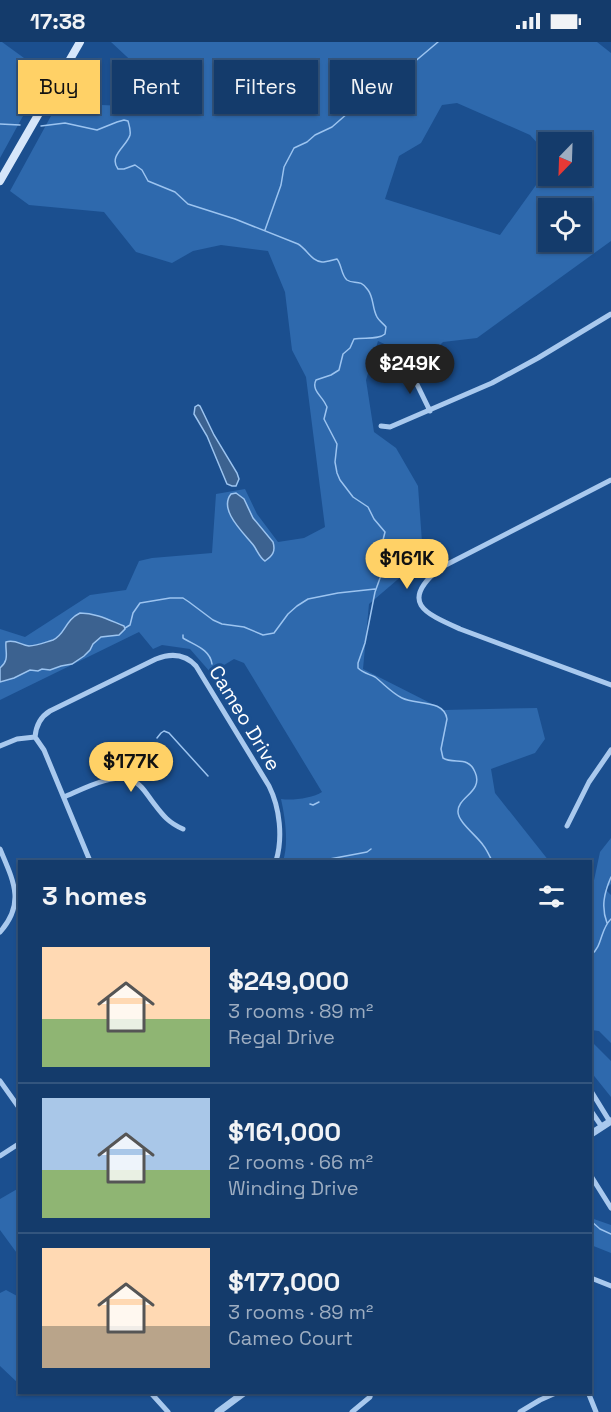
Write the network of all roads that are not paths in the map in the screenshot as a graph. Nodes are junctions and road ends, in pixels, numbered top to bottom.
1 (80, 42) edge
2 (0, 181) edge
3 (611, 314) edge
4 (410, 370) dead end
5 (430, 411) junction
6 (381, 426) dead end
7 (611, 480) edge
8 (611, 685) edge
9 (35, 737) junction
10 (0, 746) edge
11 (611, 750) edge
12 (64, 797) junction
13 (567, 826) dead end
14 (183, 829) dead end
15 (0, 849) edge
16 (90, 860) edge
17 (276, 860) edge
18 (0, 932) edge
19 (0, 1081) edge
20 (592, 1094) edge
21 (18, 1106) edge
22 (592, 1112) edge
23 (610, 1122) edge
24 (602, 1127) junction
25 (592, 1133) edge
26 (18, 1144) edge
27 (0, 1156) edge
28 (592, 1178) edge
29 (611, 1208) edge
30 (592, 1278) edge
31 (611, 1286) edge
32 (152, 1394) edge
33 (241, 1394) edge
34 (371, 1394) edge
35 (554, 1394) edge
36 (589, 1394) edge
37 (168, 1412) edge
38 (218, 1412) edge
39 (352, 1412) edge
40 (520, 1412) edge
41 (596, 1412) edge

1 - 2 main road
3 - 5 street
4 - 5 street
5 - 6 street
7 - 8 street
9 - 10 street
9 - 12 street
9 - 17 street, Cameo Drive
11 - 13 street
12 - 14 street
12 - 16 street
15 - 18 street
19 - 21 street
20 - 23 street
22 - 24 street
23 - 24 street
24 - 25 street
26 - 27 street
28 - 29 street
30 - 31 street
32 - 37 street
33 - 38 street
34 - 39 street
35 - 40 street
36 - 41 street

